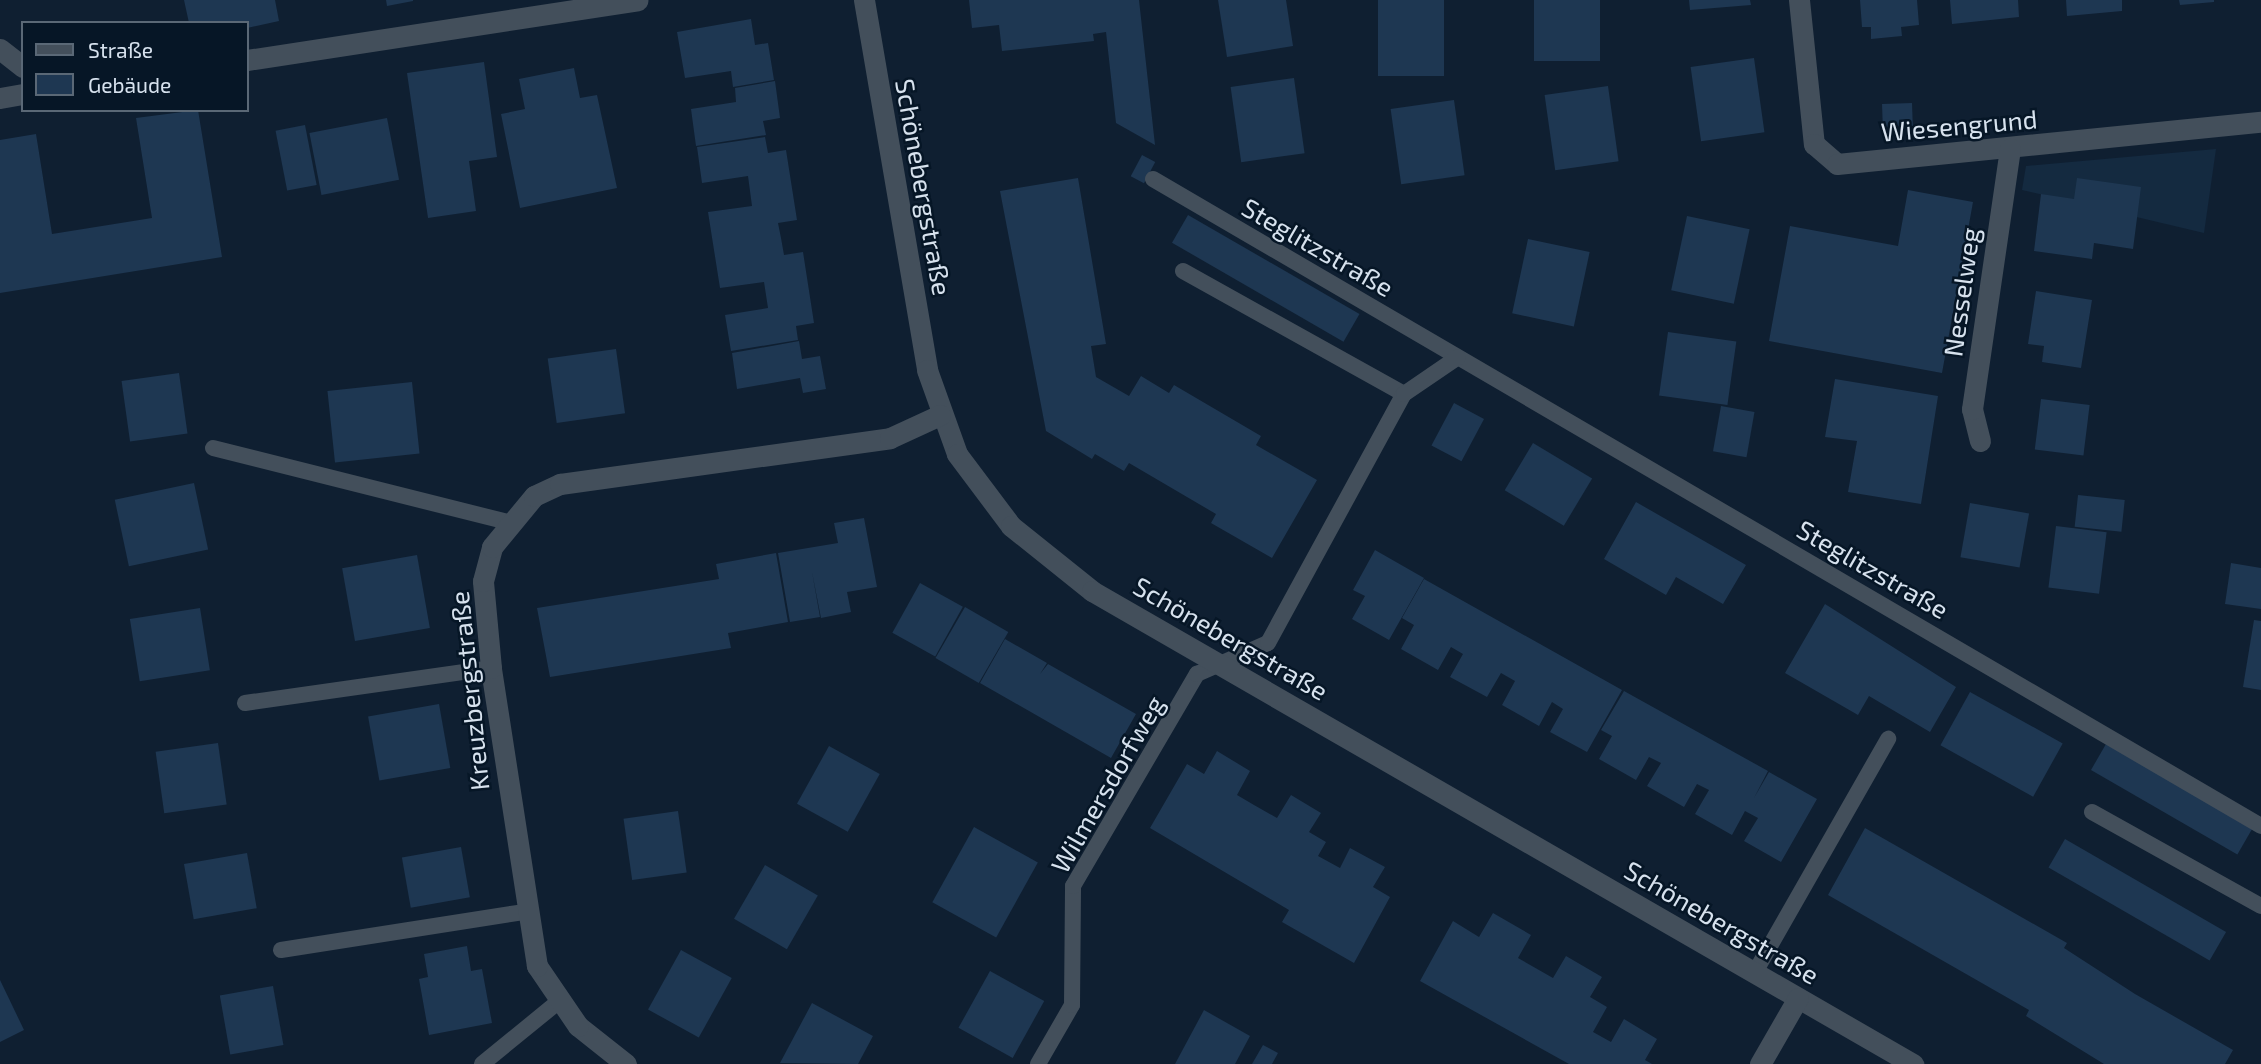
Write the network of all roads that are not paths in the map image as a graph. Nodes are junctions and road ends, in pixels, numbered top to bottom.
1 (637, 0) edge
2 (864, 0) edge
3 (1800, 0) edge
4 (0, 49) edge
5 (248, 60) edge
6 (21, 65) edge
7 (21, 94) edge
8 (0, 98) edge
9 (2261, 122) edge
10 (2010, 149) junction
11 (1153, 179) dead end
12 (1183, 271) dead end
13 (1458, 357) junction
14 (1404, 394) junction
15 (940, 415) junction
16 (1980, 441) dead end
17 (213, 448) dead end
18 (508, 522) junction
19 (1222, 664) junction
20 (491, 668) junction
21 (245, 703) dead end
22 (1888, 739) dead end
23 (2092, 812) dead end
24 (2261, 826) edge
25 (2261, 906) edge
26 (525, 912) junction
27 (281, 950) dead end
28 (1754, 974) junction
29 (1798, 998) junction
30 (558, 1002) junction
31 (482, 1064) edge
32 (626, 1064) edge
33 (1038, 1064) edge
34 (1760, 1064) edge
35 (1913, 1064) edge

1 - 5 street
2 - 15 street, Schönebergstraße
3 - 10 street, Wiesengrund
4 - 6 street
7 - 8 street
9 - 10 street, Wiesengrund
10 - 16 street, Nesselweg
11 - 13 lane, Steglitzstraße
12 - 14 lane
13 - 14 lane
13 - 24 lane, Steglitzstraße
14 - 19 lane
15 - 18 street, Kreuzbergstraße
15 - 19 street, Schönebergstraße
17 - 18 lane
18 - 20 street, Kreuzbergstraße
19 - 28 street, Schönebergstraße
19 - 33 lane, Wilmersdorfweg
20 - 21 lane
20 - 26 street, Kreuzbergstraße
22 - 28 lane
23 - 25 lane
26 - 27 lane
26 - 30 street, Kreuzbergstraße
28 - 29 street, Schönebergstraße
29 - 34 street
29 - 35 street, Schönebergstraße
30 - 31 lane
30 - 32 street, Kreuzbergstraße

